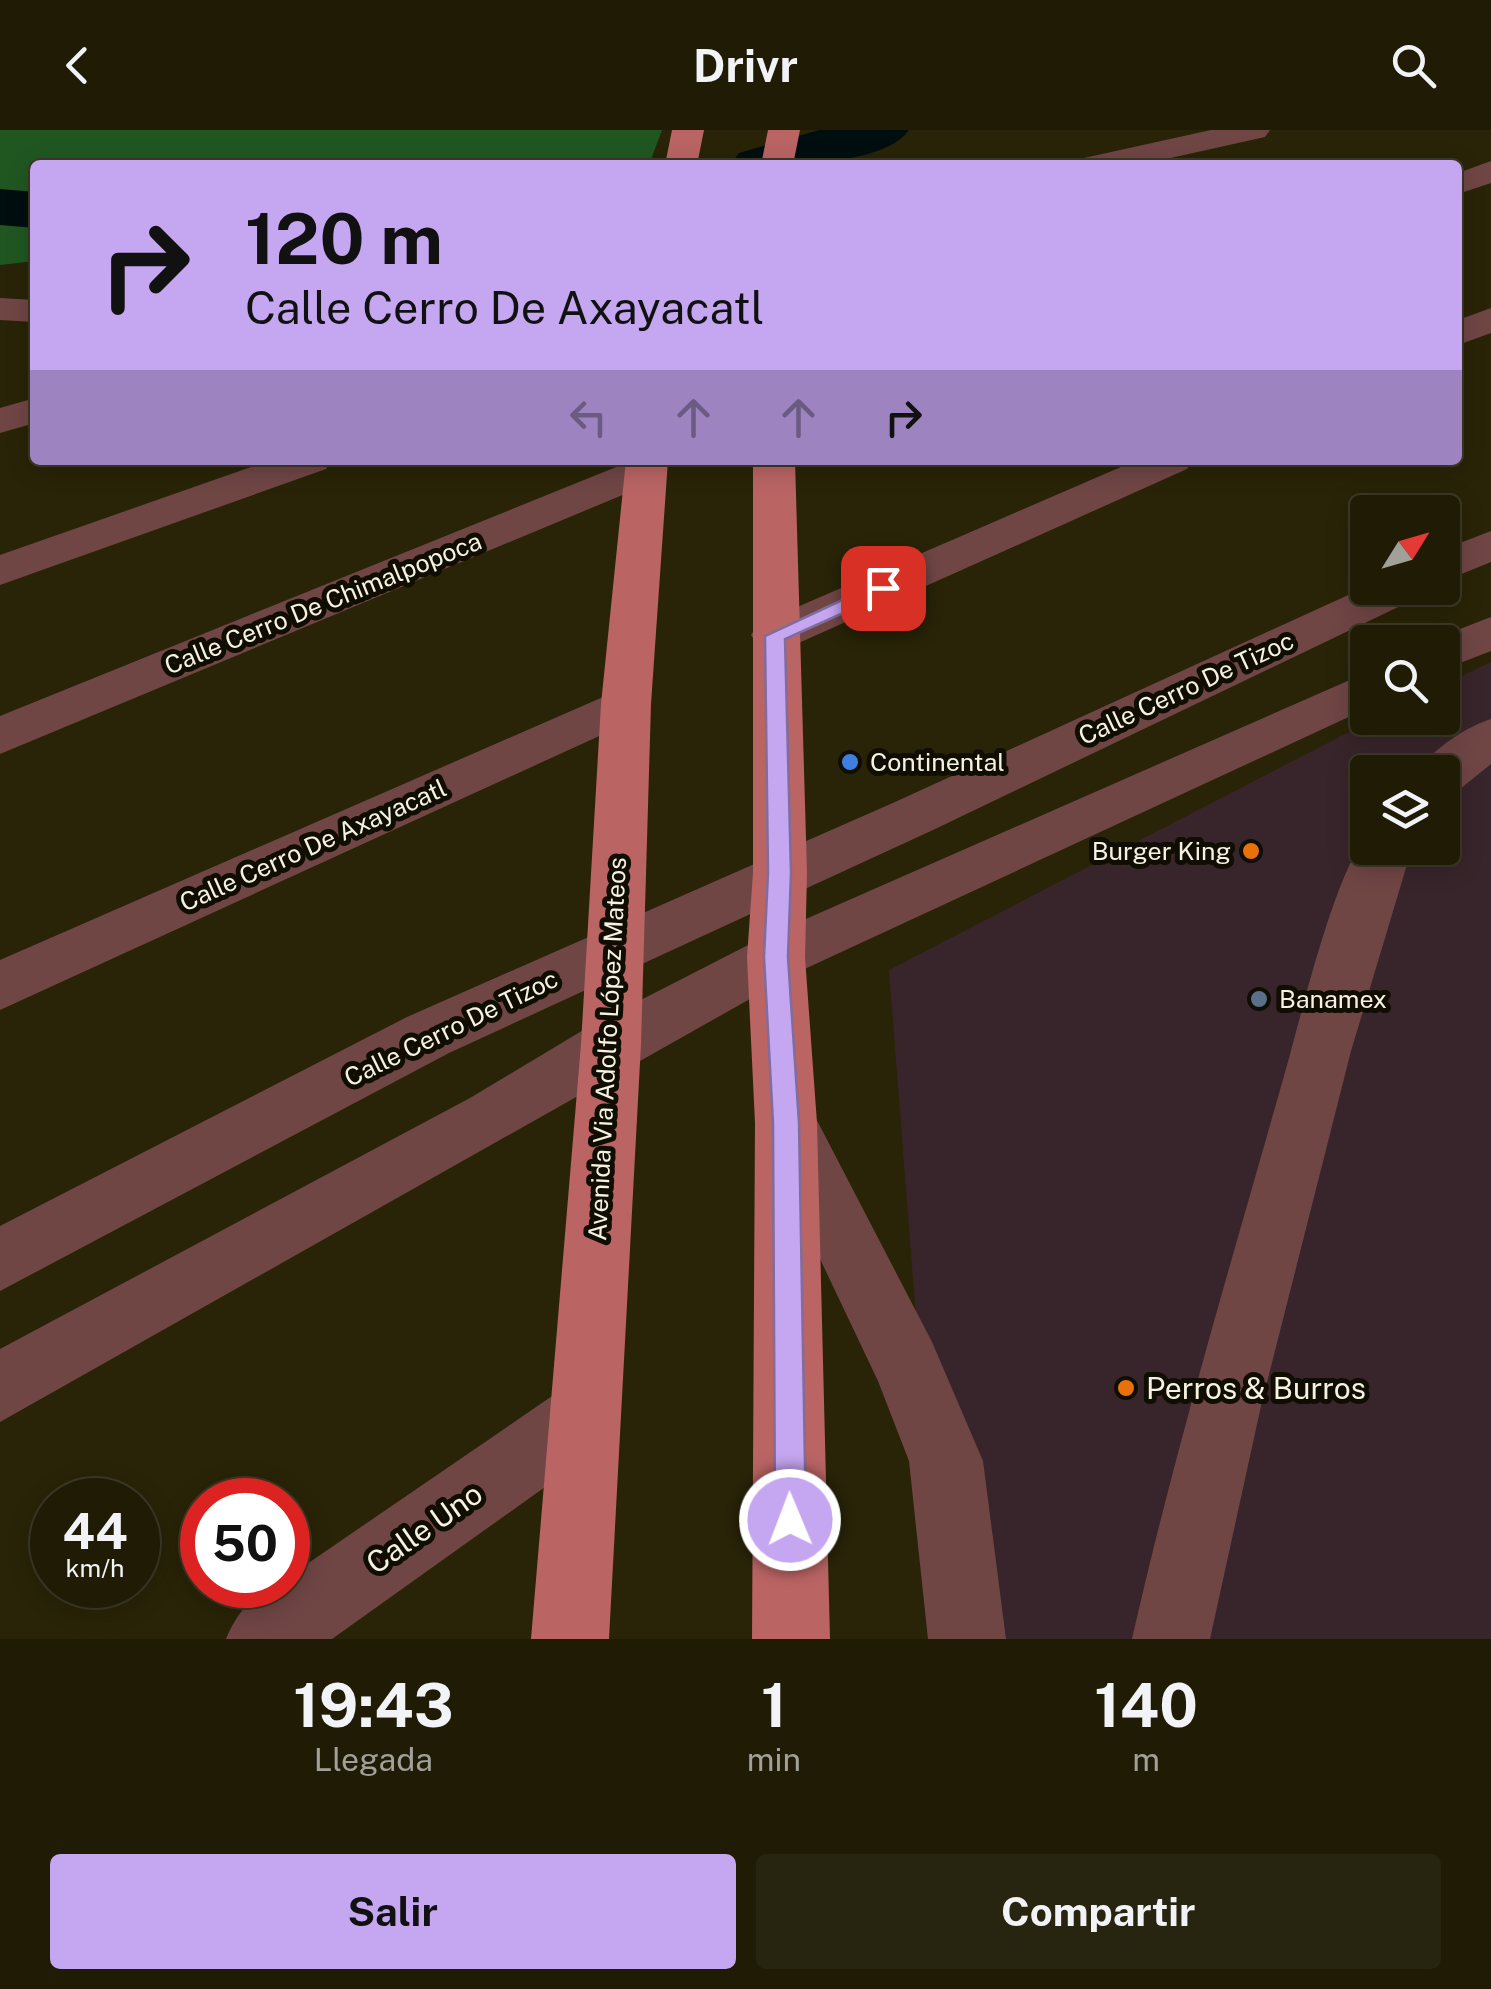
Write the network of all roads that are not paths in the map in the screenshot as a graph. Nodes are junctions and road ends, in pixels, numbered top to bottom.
1 (688, 130) edge
2 (784, 130) edge
3 (1254, 130) edge
4 (682, 160) edge
5 (778, 160) edge
6 (1119, 160) edge
7 (1491, 172) edge
8 (1462, 183) edge
9 (0, 310) edge
10 (30, 310) edge
11 (1491, 319) edge
12 (1462, 332) edge
13 (30, 412) edge
14 (0, 421) edge
15 (298, 465) edge
16 (647, 465) edge
17 (774, 465) edge
18 (1161, 465) edge
19 (1491, 545) edge
20 (1460, 560) edge
21 (0, 570) edge
22 (1365, 605) edge
23 (1491, 632) edge
24 (775, 636) junction
25 (1460, 646) edge
26 (1350, 696) edge
27 (626, 704) junction
28 (0, 736) edge
29 (1491, 737) edge
30 (1460, 762) edge
31 (1380, 865) edge
32 (780, 873) junction
33 (612, 951) junction
34 (776, 957) junction
35 (0, 986) edge
36 (611, 1044) junction
37 (786, 1123) junction
38 (0, 1260) edge
39 (0, 1386) edge
40 (583, 1417) junction
41 (265, 1639) edge
42 (570, 1639) edge
43 (792, 1639) edge
44 (967, 1639) edge
45 (1171, 1639) edge

1 - 4 main road
2 - 5 main road
3 - 6 street
7 - 8 street
9 - 10 street
11 - 12 street
13 - 14 street
15 - 21 street
16 - 27 main road, Avenida Via Adolfo López Mateos
16 - 28 street, Calle Cerro De Chimalpopoca
17 - 24 main road
18 - 24 street
19 - 20 street
22 - 32 street, Calle Cerro De Tizoc
23 - 25 street
24 - 32 main road
26 - 34 street
27 - 33 main road, Avenida Via Adolfo López Mateos
27 - 35 street, Calle Cerro De Axayacatl
29 - 30 street
31 - 45 street
32 - 33 street, Calle Cerro De Tizoc
32 - 34 main road
33 - 36 main road, Avenida Via Adolfo López Mateos
33 - 38 street, Calle Cerro De Tizoc
34 - 36 street
34 - 37 main road
36 - 39 street
36 - 40 main road, Avenida Via Adolfo López Mateos
37 - 43 main road
37 - 44 street
40 - 41 street, Calle Uno
40 - 42 main road, Avenida Via Adolfo López Mateos

